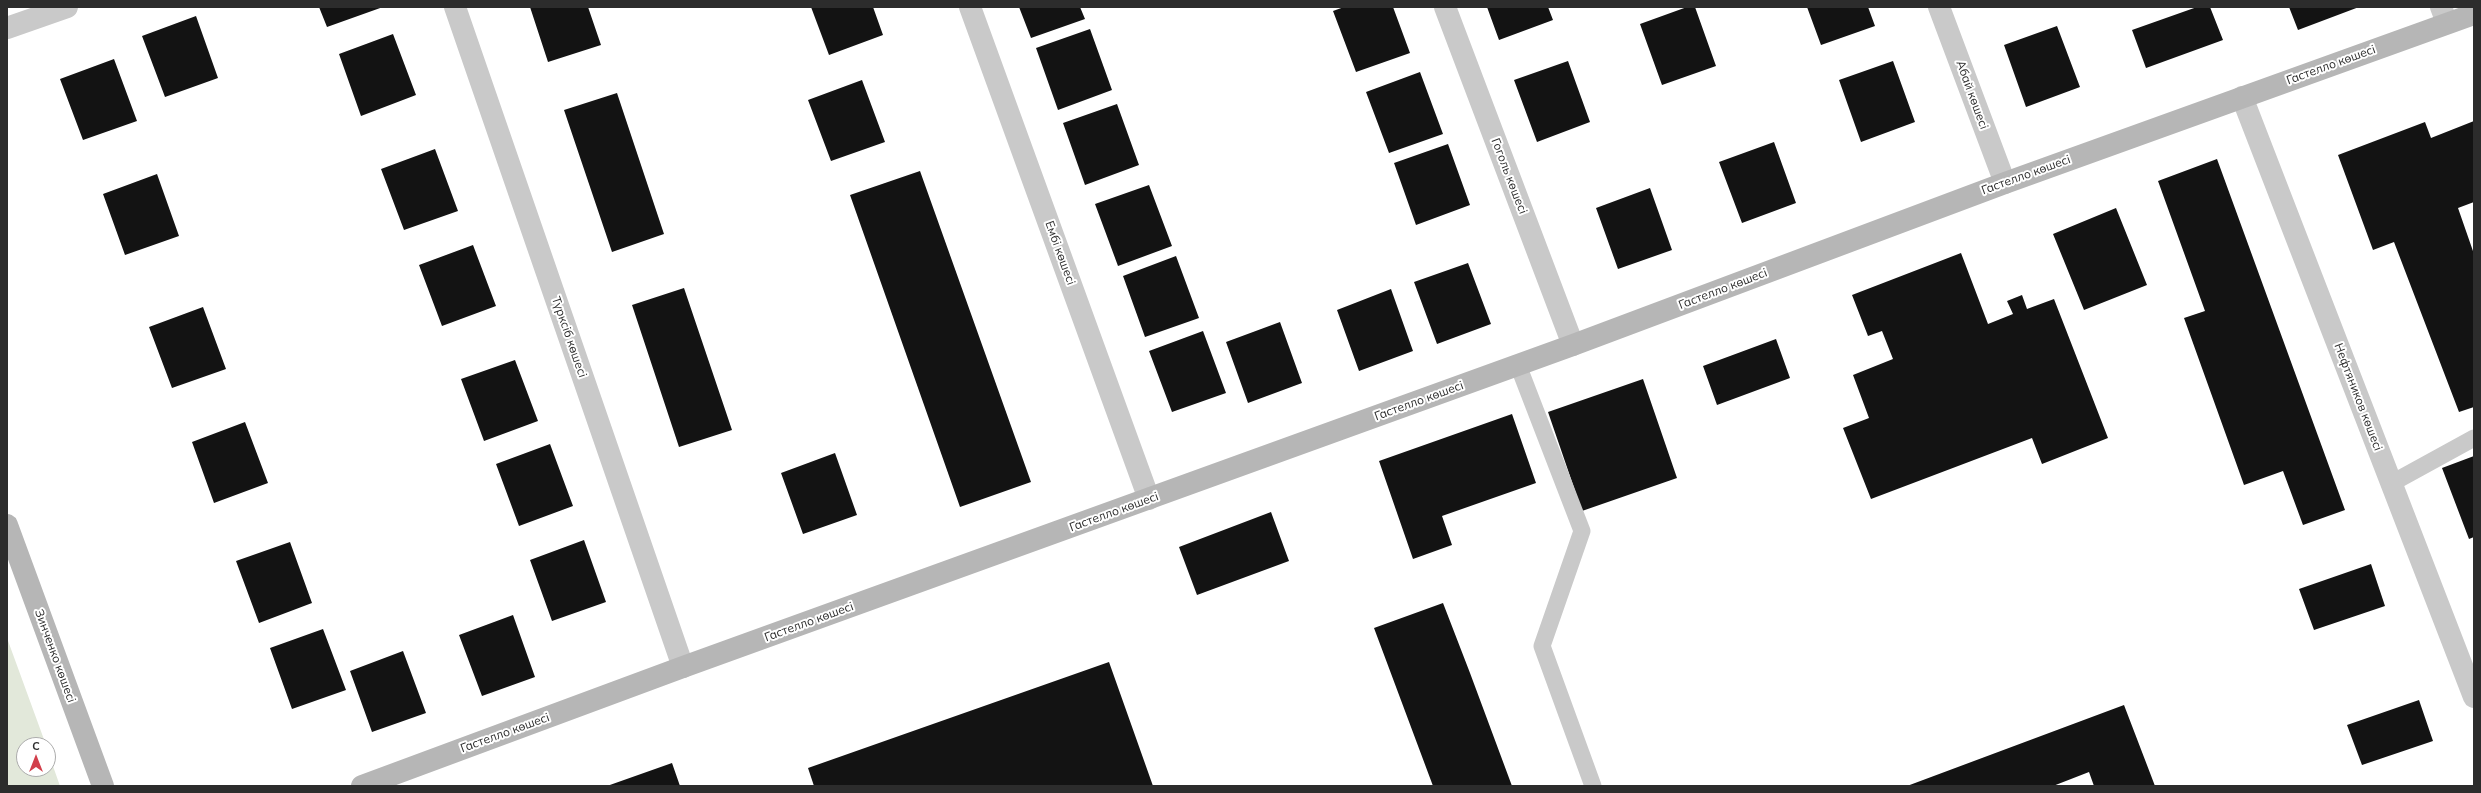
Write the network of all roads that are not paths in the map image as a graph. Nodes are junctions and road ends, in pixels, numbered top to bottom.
1 (67, 7) edge
2 (455, 7) edge
3 (970, 7) edge
4 (1445, 7) edge
5 (1939, 7) edge
6 (2474, 14) edge
7 (2444, 15) edge
8 (7, 28) edge
9 (2242, 97) junction
10 (2005, 183) junction
11 (1573, 345) junction
12 (1518, 365) junction
13 (2474, 438) edge
14 (2392, 483) junction
15 (1149, 499) junction
16 (7, 525) edge
17 (683, 667) junction
18 (2474, 697) edge
19 (103, 786) edge
20 (362, 786) edge
21 (1593, 786) edge

1 - 8 street
2 - 17 street, Түрксіб көшесі
3 - 15 street, Ембі көшесі
4 - 11 street, Гоголь көшесі
5 - 10 street, Абай көшесі
6 - 7 street, Гастелло көшесі
7 - 9 street, Гастелло көшесі
9 - 10 street, Гастелло көшесі
9 - 14 street, Нефтяников көшесі
10 - 11 street, Гастелло көшесі
11 - 12 street, Гастелло көшесі
12 - 15 street, Гастелло көшесі
12 - 21 lane
13 - 14 lane
14 - 18 street, Нефтяников көшесі
15 - 17 street, Гастелло көшесі
16 - 19 street, Зинченко көшесі
17 - 20 street, Гастелло көшесі

